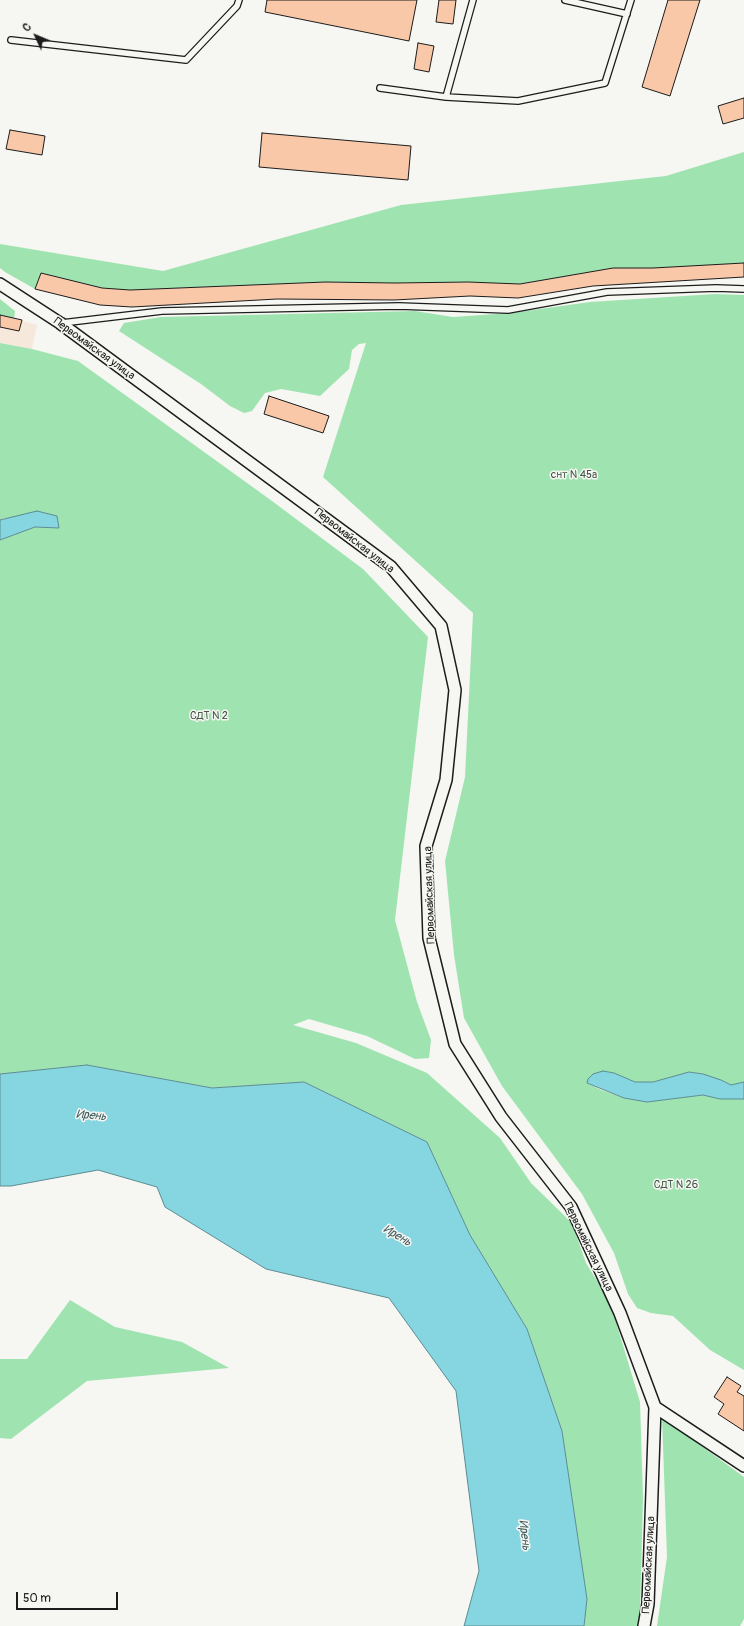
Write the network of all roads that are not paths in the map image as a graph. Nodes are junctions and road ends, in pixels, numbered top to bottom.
1 (239, 0) edge
2 (473, 0) edge
3 (565, 0) edge
4 (631, 0) edge
5 (627, 14) junction
6 (11, 40) dead end
7 (380, 88) dead end
8 (446, 97) junction
9 (0, 284) edge
10 (744, 289) edge
11 (60, 323) junction
12 (655, 1407) junction
13 (744, 1466) edge
14 (644, 1626) edge

1 - 6 lane
2 - 8 lane
3 - 5 lane
4 - 5 lane
5 - 8 lane
7 - 8 lane
9 - 11 street, Первомайская улица
10 - 11 lane
11 - 12 street, Первомайская улица
12 - 13 street
12 - 14 street, Первомайская улица

